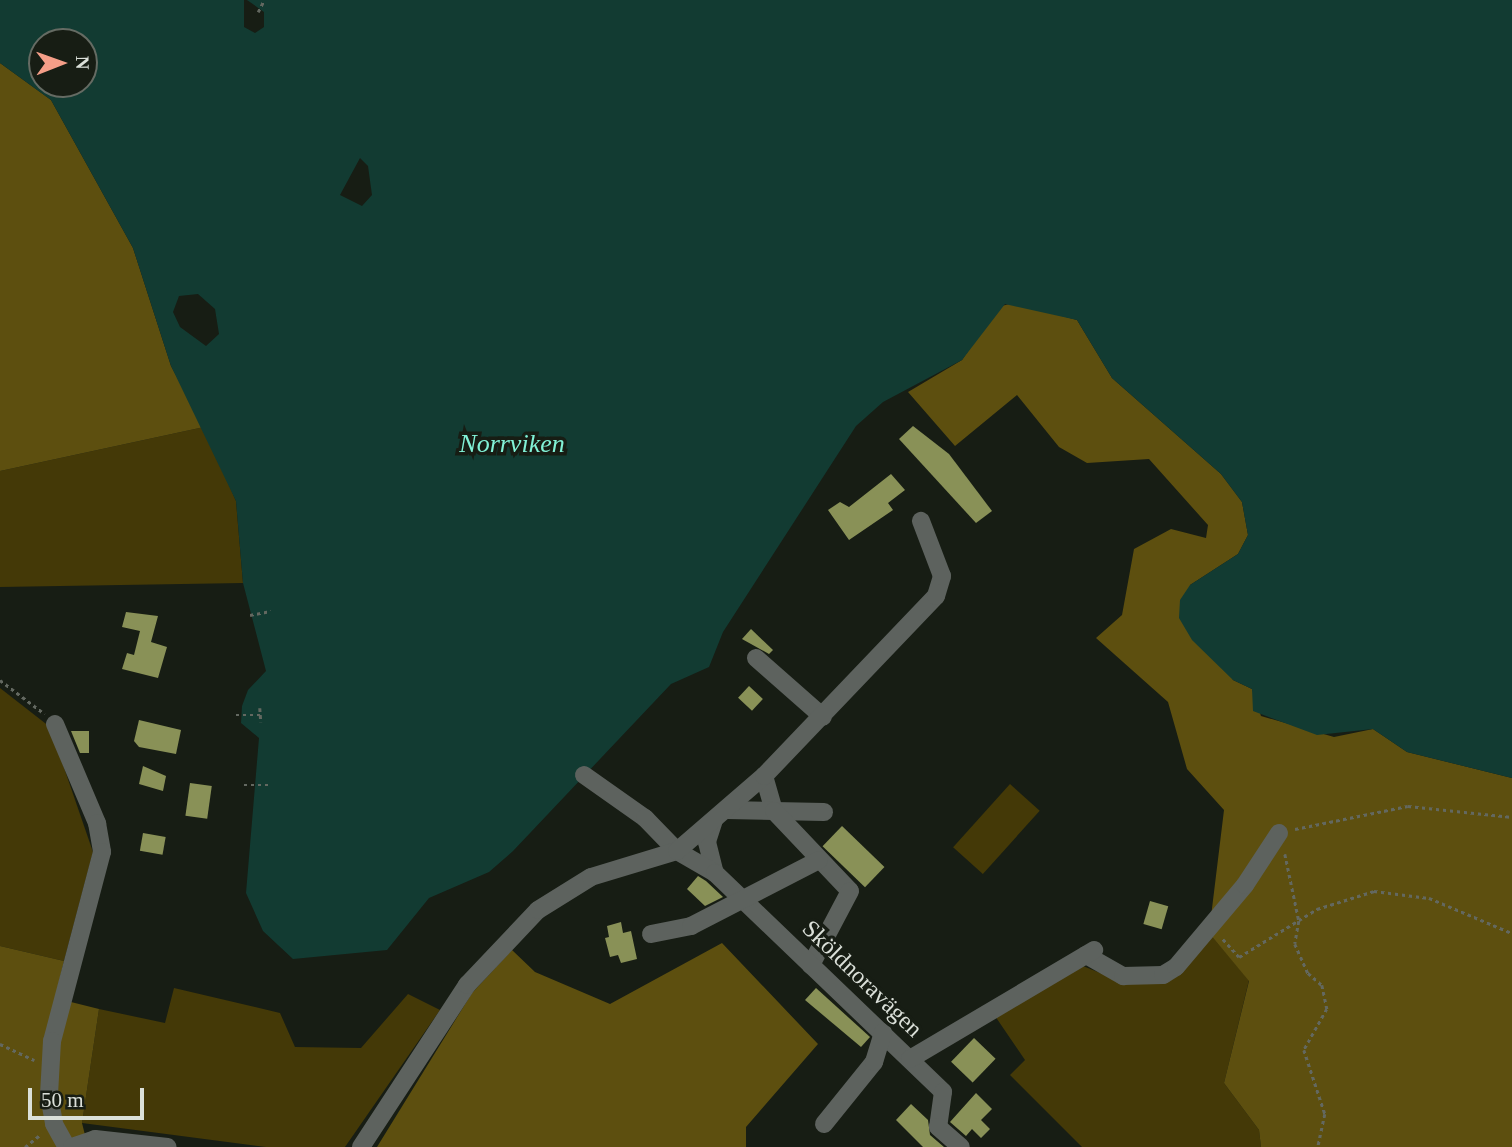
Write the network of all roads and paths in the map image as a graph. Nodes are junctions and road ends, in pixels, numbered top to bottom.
1 (264, 0) edge
2 (258, 12) dead end
3 (921, 521) dead end
4 (271, 611) dead end
5 (250, 615) dead end
6 (756, 658) dead end
7 (0, 680) edge
8 (260, 708) dead end
9 (236, 715) dead end
10 (260, 715) junction
11 (823, 717) junction
12 (261, 722) dead end
13 (55, 724) joint
14 (584, 775) dead end
15 (764, 776) junction
16 (244, 785) dead end
17 (269, 785) dead end
18 (774, 811) junction
19 (824, 812) dead end
20 (721, 815) junction
21 (1512, 817) edge
22 (1279, 833) junction
23 (677, 851) junction
24 (819, 860) junction
25 (715, 873) junction
26 (743, 900) junction
27 (1299, 921) junction
28 (1211, 925) junction
29 (1512, 933) edge
30 (651, 934) dead end
31 (811, 965) junction
32 (883, 1032) junction
33 (0, 1044) edge
34 (910, 1059) junction
35 (50, 1066) junction
36 (54, 1124) junction
37 (824, 1124) dead end
38 (25, 1147) edge
39 (70, 1147) edge
40 (168, 1147) edge
41 (361, 1147) edge
42 (961, 1147) edge
43 (1318, 1147) edge

1 - 2 path
3 - 11 street
4 - 5 path
6 - 11 street
7 - 13 path
8 - 10 path
9 - 10 path
10 - 12 path
11 - 15 street
13 - 35 street
14 - 23 street, Sköldnoravägen
15 - 18 street
15 - 20 street
16 - 17 path
18 - 19 street
18 - 20 street
18 - 24 street
20 - 23 street
20 - 25 street
21 - 22 path
22 - 27 path
22 - 28 street
23 - 25 street, Sköldnoravägen
23 - 41 street
24 - 26 street
24 - 31 street
25 - 26 street, Sköldnoravägen
26 - 30 street
26 - 31 street, Sköldnoravägen
27 - 28 path
27 - 29 path
27 - 43 path
28 - 34 street, Sköldnoravägen
31 - 32 street, Sköldnoravägen
32 - 34 street, Sköldnoravägen
32 - 37 street
33 - 35 path
34 - 42 street
35 - 36 street
36 - 38 path
36 - 39 street
39 - 40 street

